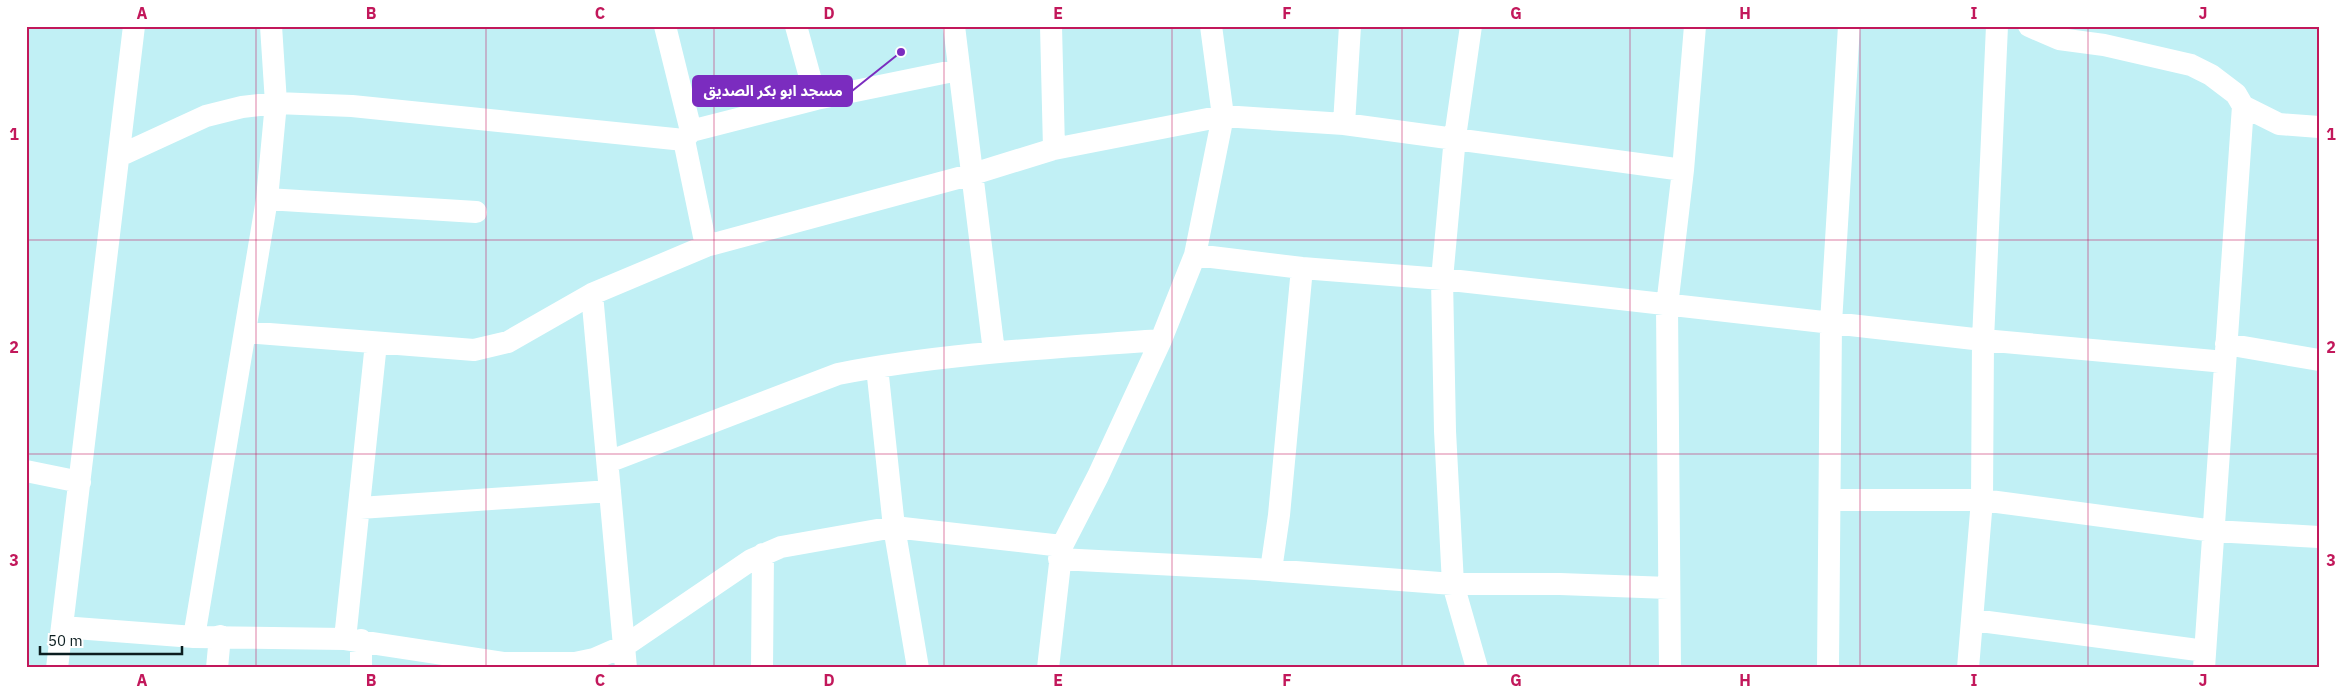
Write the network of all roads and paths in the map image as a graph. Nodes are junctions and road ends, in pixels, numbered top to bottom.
1 (134, 26) edge
2 (271, 26) edge
3 (665, 26) edge
4 (796, 26) edge
5 (954, 26) edge
6 (1051, 26) edge
7 (1211, 26) edge
8 (1350, 26) edge
9 (1471, 26) edge
10 (1695, 26) edge
11 (1849, 26) edge
12 (1997, 26) edge
13 (2029, 26) edge
14 (958, 70) junction
15 (816, 99) junction
16 (276, 103) junction
17 (2243, 106) junction
18 (1223, 116) junction
19 (1344, 124) junction
20 (2319, 127) edge
21 (687, 135) junction
22 (1455, 138) junction
23 (1054, 149) junction
24 (119, 156) junction
25 (1683, 170) junction
26 (973, 174) junction
27 (267, 199) junction
28 (476, 212) dead end
29 (706, 246) junction
30 (1195, 255) junction
31 (1302, 268) junction
32 (1442, 279) junction
33 (592, 294) junction
34 (1667, 306) junction
35 (1831, 323) junction
36 (246, 332) junction
37 (1161, 340) junction
38 (1983, 340) junction
39 (376, 343) junction
40 (994, 352) junction
41 (2225, 353) junction
42 (2319, 360) edge
43 (877, 367) junction
44 (608, 462) junction
45 (26, 472) edge
46 (80, 482) junction
47 (610, 491) junction
48 (1830, 500) junction
49 (1982, 500) junction
50 (360, 508) junction
51 (894, 527) junction
52 (2214, 531) junction
53 (2319, 537) edge
54 (1060, 552) junction
55 (764, 554) junction
56 (1271, 570) junction
57 (1453, 584) junction
58 (1669, 588) junction
59 (1973, 620) junction
60 (62, 627) junction
61 (220, 636) junction
62 (194, 637) junction
63 (353, 639) junction
64 (626, 645) junction
65 (2204, 660) edge
66 (503, 665) edge
67 (57, 668) edge
68 (217, 668) edge
69 (361, 668) edge
70 (626, 668) edge
71 (762, 668) edge
72 (918, 668) edge
73 (1048, 668) edge
74 (1477, 668) edge
75 (1670, 668) edge
76 (1828, 668) edge
77 (1968, 668) edge

1 - 24 street
2 - 16 street
3 - 21 street
4 - 15 street
5 - 14 street
6 - 23 street
7 - 18 street
8 - 19 street
9 - 22 street
10 - 25 street
11 - 35 street
12 - 38 street
13 - 17 street
14 - 15 street
14 - 26 street
15 - 21 street
16 - 21 street
16 - 24 street
16 - 27 street
17 - 20 street
17 - 41 street
18 - 19 street
18 - 23 street
18 - 30 street
19 - 22 street
21 - 29 street
22 - 25 street
22 - 32 street
23 - 26 street
24 - 46 street
25 - 34 street
26 - 29 street
26 - 40 street
27 - 28 street
27 - 36 street
29 - 33 street
30 - 31 street
30 - 37 street
31 - 32 street
31 - 56 street
32 - 34 street
32 - 57 street
33 - 39 street
33 - 44 street
34 - 35 street
34 - 58 street
35 - 38 street
35 - 48 street
36 - 39 street
36 - 62 street
37 - 40 street
37 - 54 street
38 - 41 street
38 - 49 street
39 - 50 street
40 - 43 street
41 - 42 street
41 - 52 street
43 - 44 street
43 - 51 street
44 - 47 street
45 - 46 street
46 - 60 street
47 - 50 street
47 - 64 street
48 - 49 street
48 - 76 street
49 - 52 street
49 - 59 street
50 - 63 street
51 - 54 street
51 - 55 street
51 - 72 street
52 - 53 street
52 - 65 street
54 - 56 street
54 - 73 street
55 - 64 street
55 - 71 street
56 - 57 street
57 - 58 street
57 - 74 street
58 - 75 street
59 - 65 street
59 - 77 street
60 - 62 street
60 - 67 street
61 - 62 street
61 - 63 street
61 - 68 street
63 - 66 street
63 - 69 street
64 - 66 street
64 - 70 street

